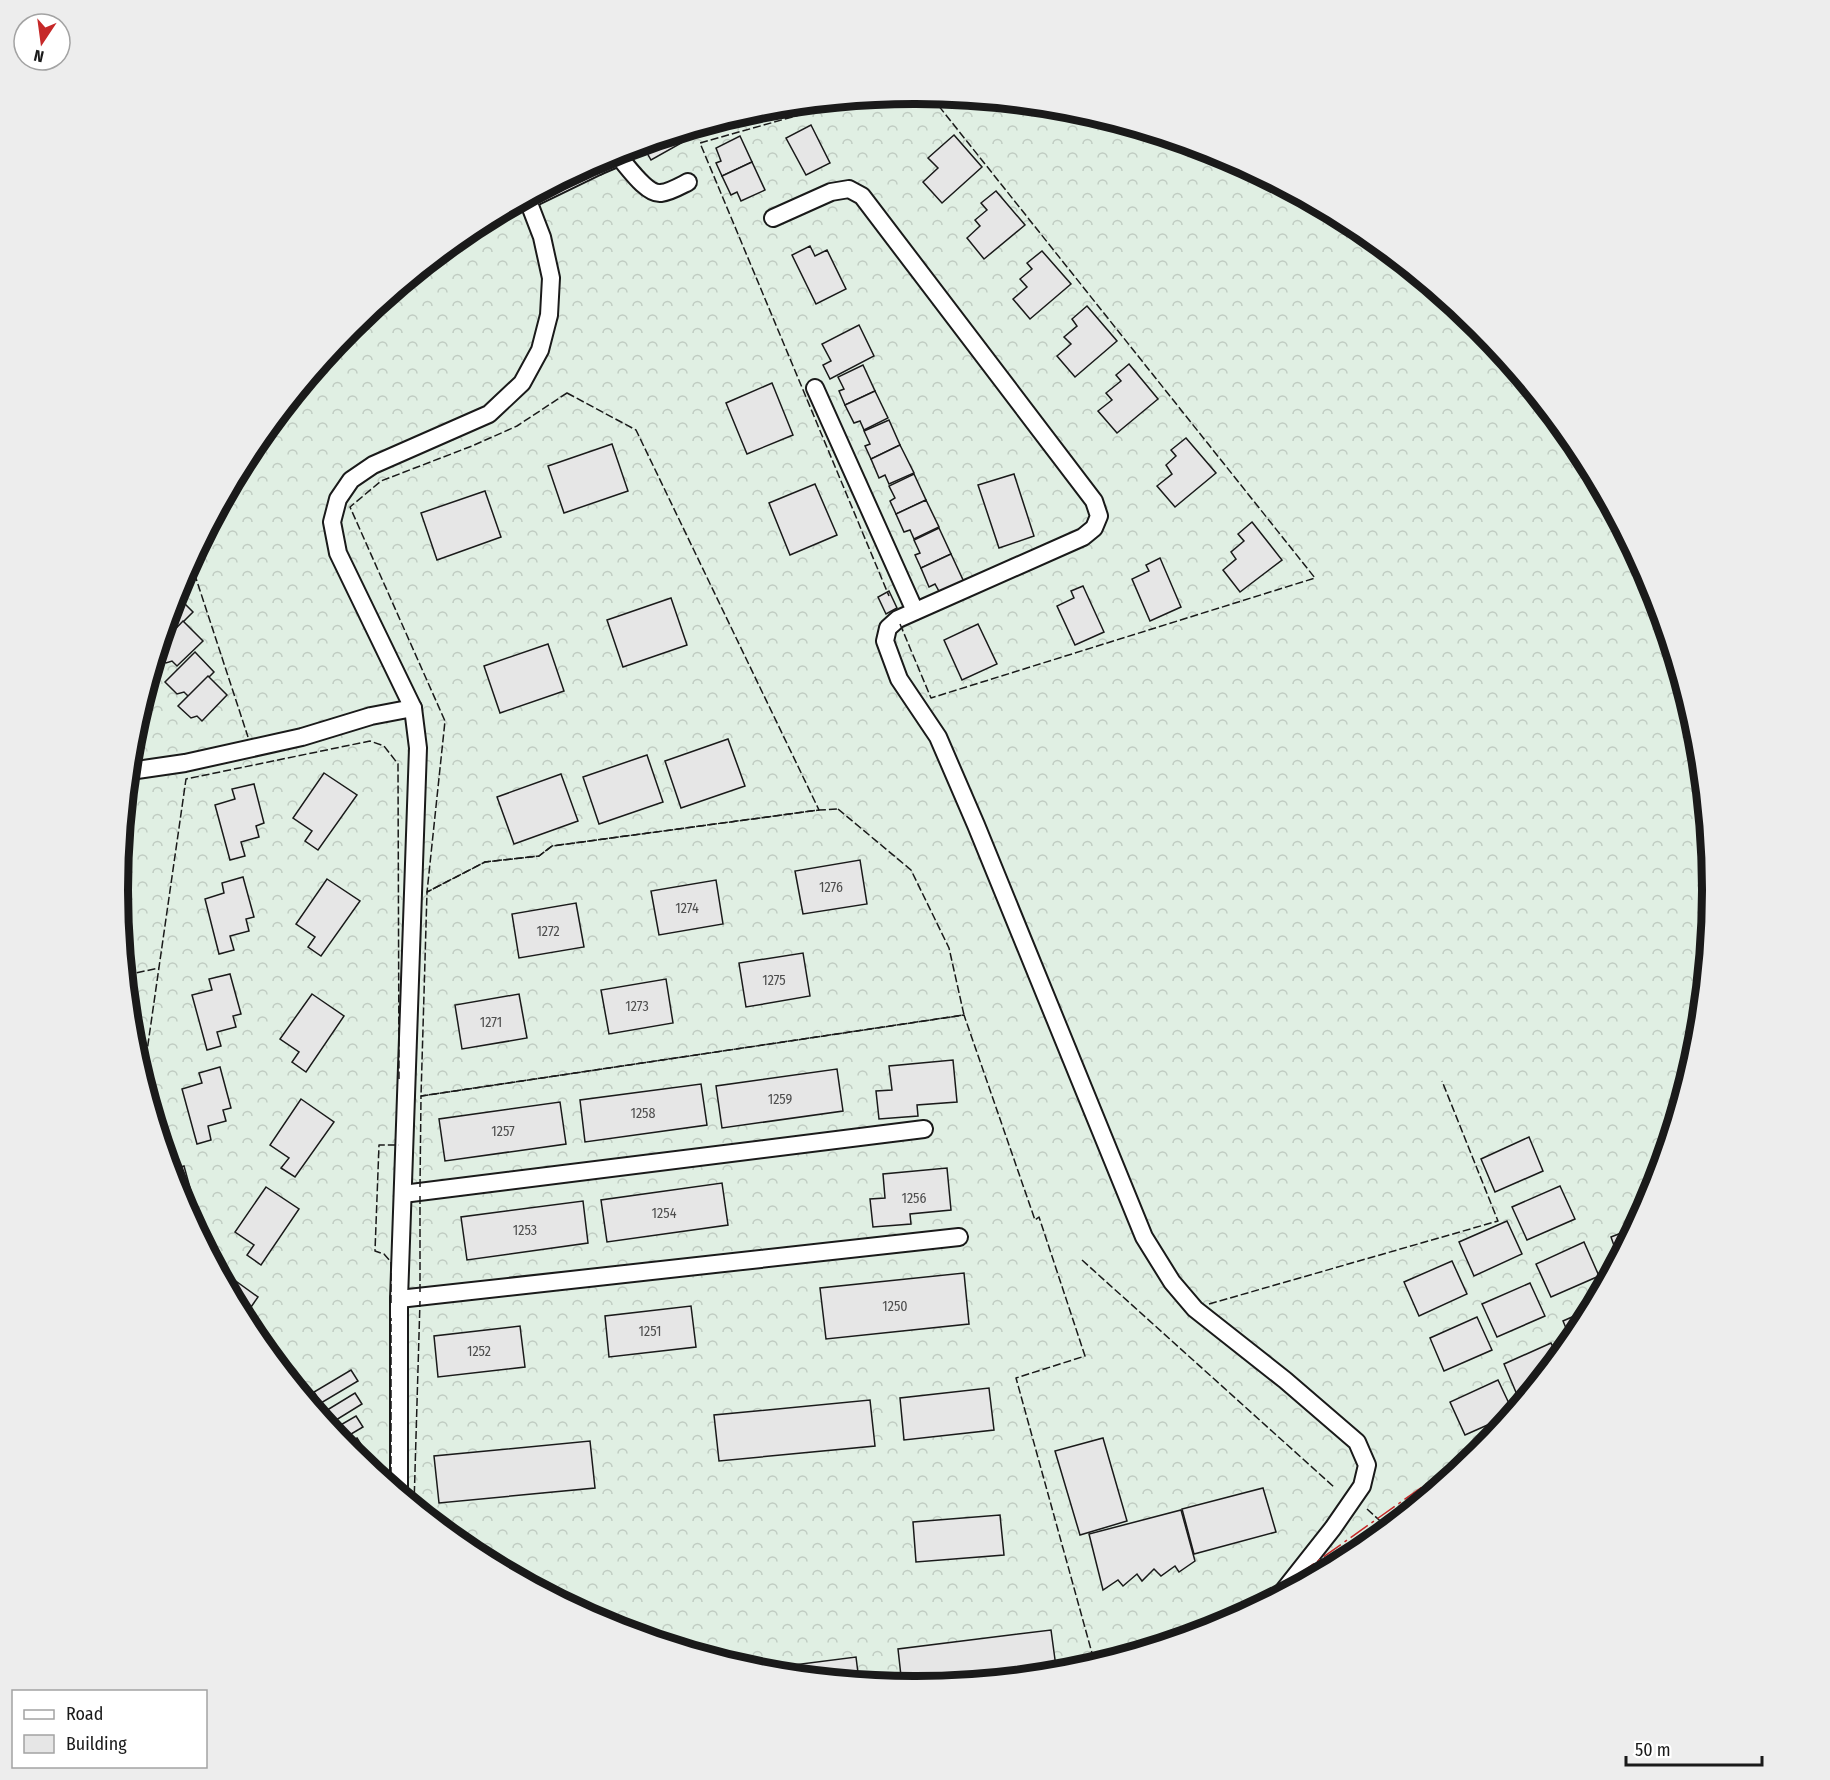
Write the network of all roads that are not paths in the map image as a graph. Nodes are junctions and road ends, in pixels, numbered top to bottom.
1 (622, 160) edge
2 (688, 182) dead end
3 (530, 205) edge
4 (773, 218) dead end
5 (815, 388) dead end
6 (915, 611) junction
7 (413, 708) junction
8 (138, 770) edge
9 (924, 1129) dead end
10 (403, 1194) junction
11 (959, 1237) dead end
12 (399, 1299) junction
13 (399, 1483) edge
14 (1293, 1579) edge

1 - 2 street
3 - 7 street
4 - 6 street
5 - 6 street
6 - 14 street
7 - 8 street
7 - 10 street
9 - 10 street
10 - 12 street
11 - 12 street
12 - 13 street

